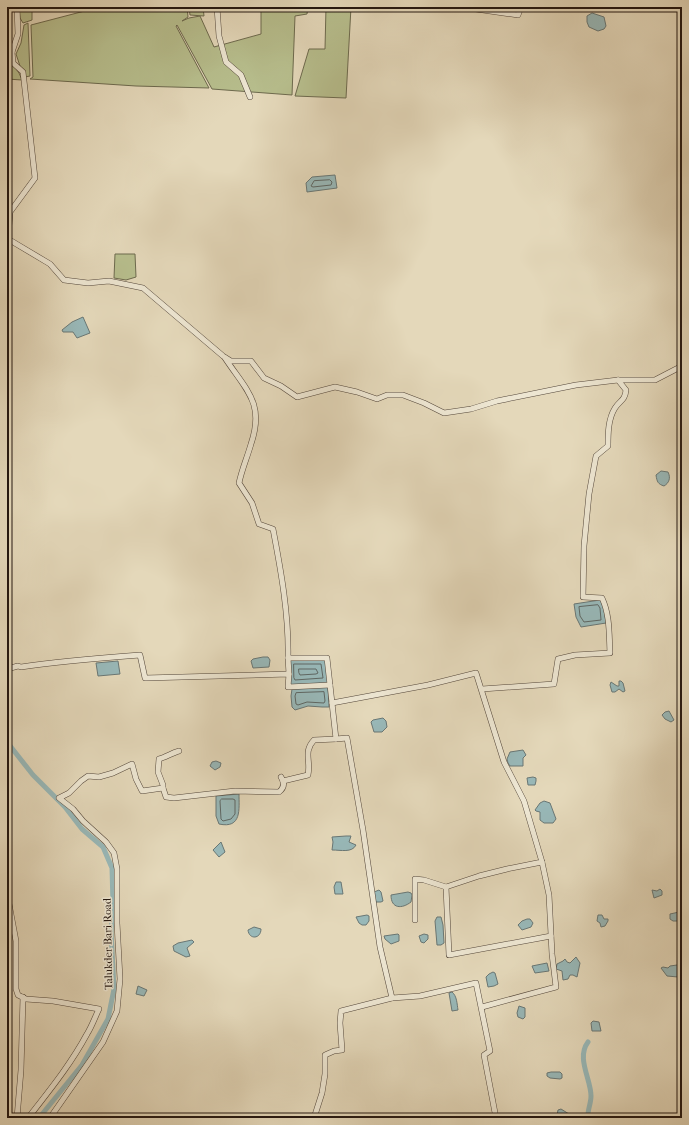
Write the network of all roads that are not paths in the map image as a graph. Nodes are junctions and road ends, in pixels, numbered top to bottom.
1 (18, 7) edge
2 (217, 7) edge
3 (462, 7) edge
4 (521, 7) edge
5 (10, 51) edge
6 (250, 97) dead end
7 (223, 356) junction
8 (682, 366) edge
9 (618, 380) junction
10 (288, 658) junction
11 (7, 669) edge
12 (289, 674) junction
13 (330, 685) junction
14 (482, 689) junction
15 (332, 703) junction
16 (336, 739) junction
17 (180, 752) dead end
18 (163, 788) junction
19 (542, 862) junction
20 (446, 887) junction
21 (7, 893) edge
22 (415, 920) dead end
23 (551, 936) junction
24 (23, 997) junction
25 (392, 998) junction
26 (482, 1007) junction
27 (17, 1118) edge
28 (28, 1118) edge
29 (50, 1118) edge
30 (314, 1118) edge
31 (496, 1118) edge

1 - 5 street
2 - 6 street
3 - 4 street
5 - 7 street
7 - 9 street
7 - 10 street
8 - 9 street
9 - 14 street
10 - 12 street
10 - 13 street
11 - 12 street
12 - 13 street
13 - 15 street
14 - 15 street
14 - 19 street
15 - 16 street
16 - 18 street
16 - 25 street
17 - 18 street
18 - 29 street, Talukder Bari Road
19 - 20 street
19 - 23 street
20 - 22 street
20 - 23 street
21 - 24 street
23 - 26 street
24 - 27 street
24 - 28 street
25 - 26 street
25 - 30 street
26 - 31 street

